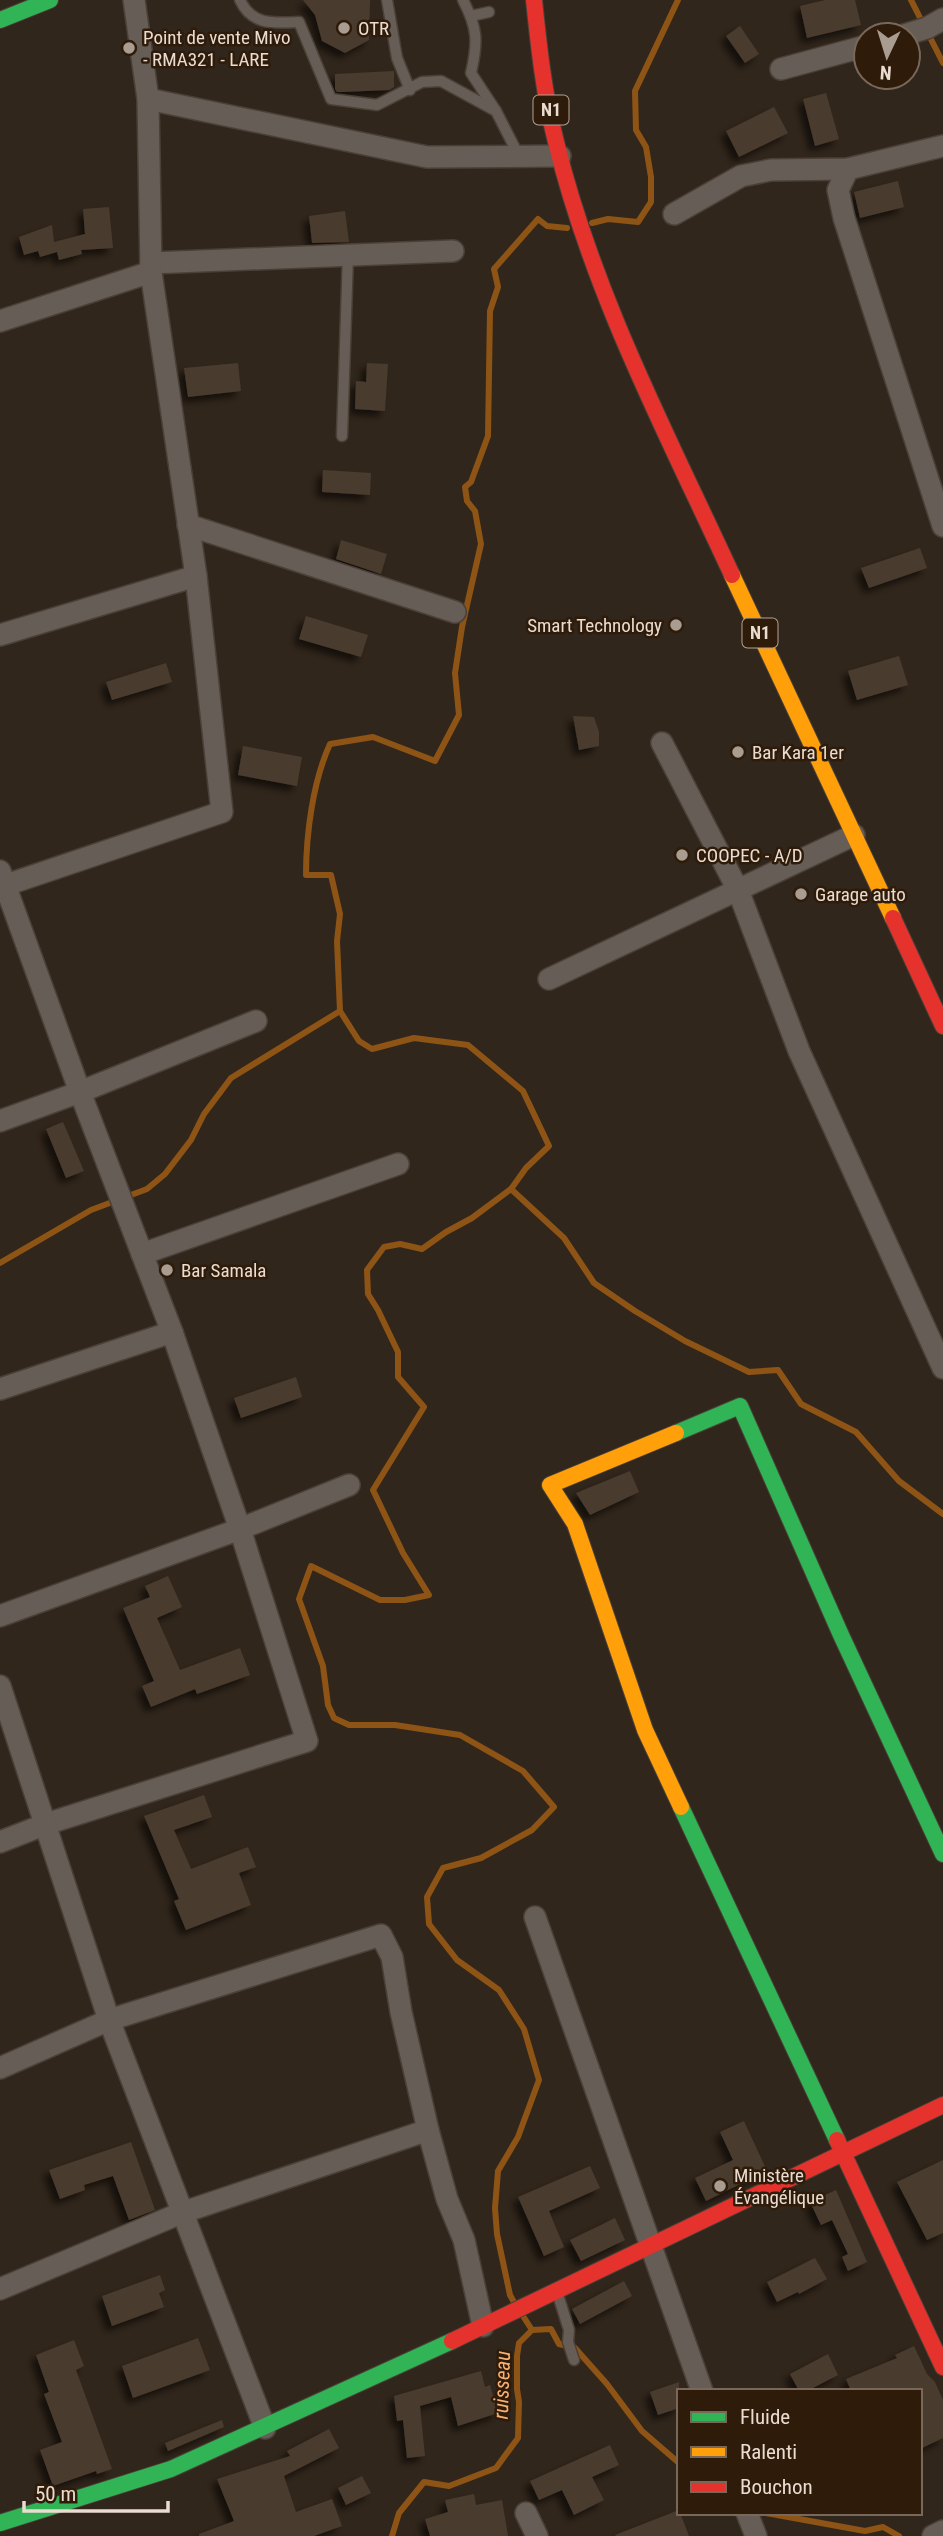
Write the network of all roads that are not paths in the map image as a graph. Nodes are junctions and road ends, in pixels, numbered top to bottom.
1 (50, 0) edge
2 (134, 0) edge
3 (240, 0) edge
4 (387, 0) edge
5 (463, 0) edge
6 (534, 0) edge
7 (10, 11) edge
8 (489, 12) dead end
9 (471, 16) junction
10 (943, 19) edge
11 (922, 30) edge
12 (477, 48) junction
13 (490, 49) dead end
14 (852, 50) edge
15 (781, 69) dead end
16 (410, 90) junction
17 (148, 99) junction
18 (496, 111) junction
19 (943, 146) edge
20 (519, 156) junction
21 (560, 156) junction
22 (848, 169) junction
23 (674, 214) dead end
24 (453, 251) dead end
25 (348, 256) junction
26 (151, 267) junction
27 (0, 321) edge
28 (342, 436) dead end
29 (188, 525) junction
30 (943, 526) edge
31 (196, 576) junction
32 (455, 612) dead end
33 (0, 635) edge
34 (662, 743) dead end
35 (854, 835) junction
36 (2, 881) edge
37 (738, 890) junction
38 (549, 979) dead end
39 (256, 1021) dead end
40 (943, 1026) edge
41 (80, 1092) junction
42 (0, 1121) edge
43 (398, 1164) dead end
44 (142, 1254) junction
45 (172, 1332) junction
46 (943, 1368) edge
47 (0, 1389) edge
48 (349, 1485) dead end
49 (240, 1529) junction
50 (0, 1616) edge
51 (0, 1686) edge
52 (46, 1824) junction
53 (0, 1842) edge
54 (943, 1854) edge
55 (535, 1917) dead end
56 (109, 2020) junction
57 (0, 2068) edge
58 (943, 2105) edge
59 (428, 2130) junction
60 (842, 2155) junction
61 (181, 2213) junction
62 (649, 2246) junction
63 (0, 2289) edge
64 (558, 2292) junction
65 (492, 2323) junction
66 (570, 2352) dead end
67 (943, 2367) edge
68 (701, 2389) edge
69 (265, 2428) junction
70 (526, 2513) dead end
71 (0, 2523) edge
72 (943, 2531) edge
73 (537, 2536) edge
74 (933, 2536) edge

1 - 7 main road
2 - 17 street
3 - 16 lane
4 - 16 lane
5 - 9 lane
6 - 21 main road, N1
8 - 9 lane
9 - 12 lane
10 - 11 street
12 - 13 lane
12 - 18 lane
14 - 15 street
16 - 18 lane
17 - 20 street
17 - 26 street
18 - 20 lane
19 - 22 street
20 - 21 street
21 - 35 main road, N1
22 - 23 street
22 - 30 street
24 - 25 street
25 - 26 street
25 - 28 lane
26 - 27 street
26 - 29 street
29 - 31 street
29 - 32 street
31 - 33 street
31 - 36 street
34 - 37 street
35 - 37 street
35 - 40 main road, N1
36 - 41 street
37 - 38 street
37 - 46 street
39 - 41 street
41 - 42 street
41 - 44 street
43 - 44 street
44 - 45 street
45 - 47 street
45 - 49 street
48 - 49 street
49 - 50 street
49 - 52 street
51 - 52 street
52 - 53 street
52 - 56 street
54 - 60 main road
55 - 62 street
56 - 57 street
56 - 59 street
56 - 61 street
58 - 60 main road
59 - 61 street
59 - 65 street
60 - 62 main road
60 - 67 main road
61 - 63 street
61 - 69 street
62 - 64 main road
62 - 68 street
64 - 65 main road
64 - 66 lane
65 - 69 main road
69 - 71 main road
70 - 73 street
72 - 74 street

